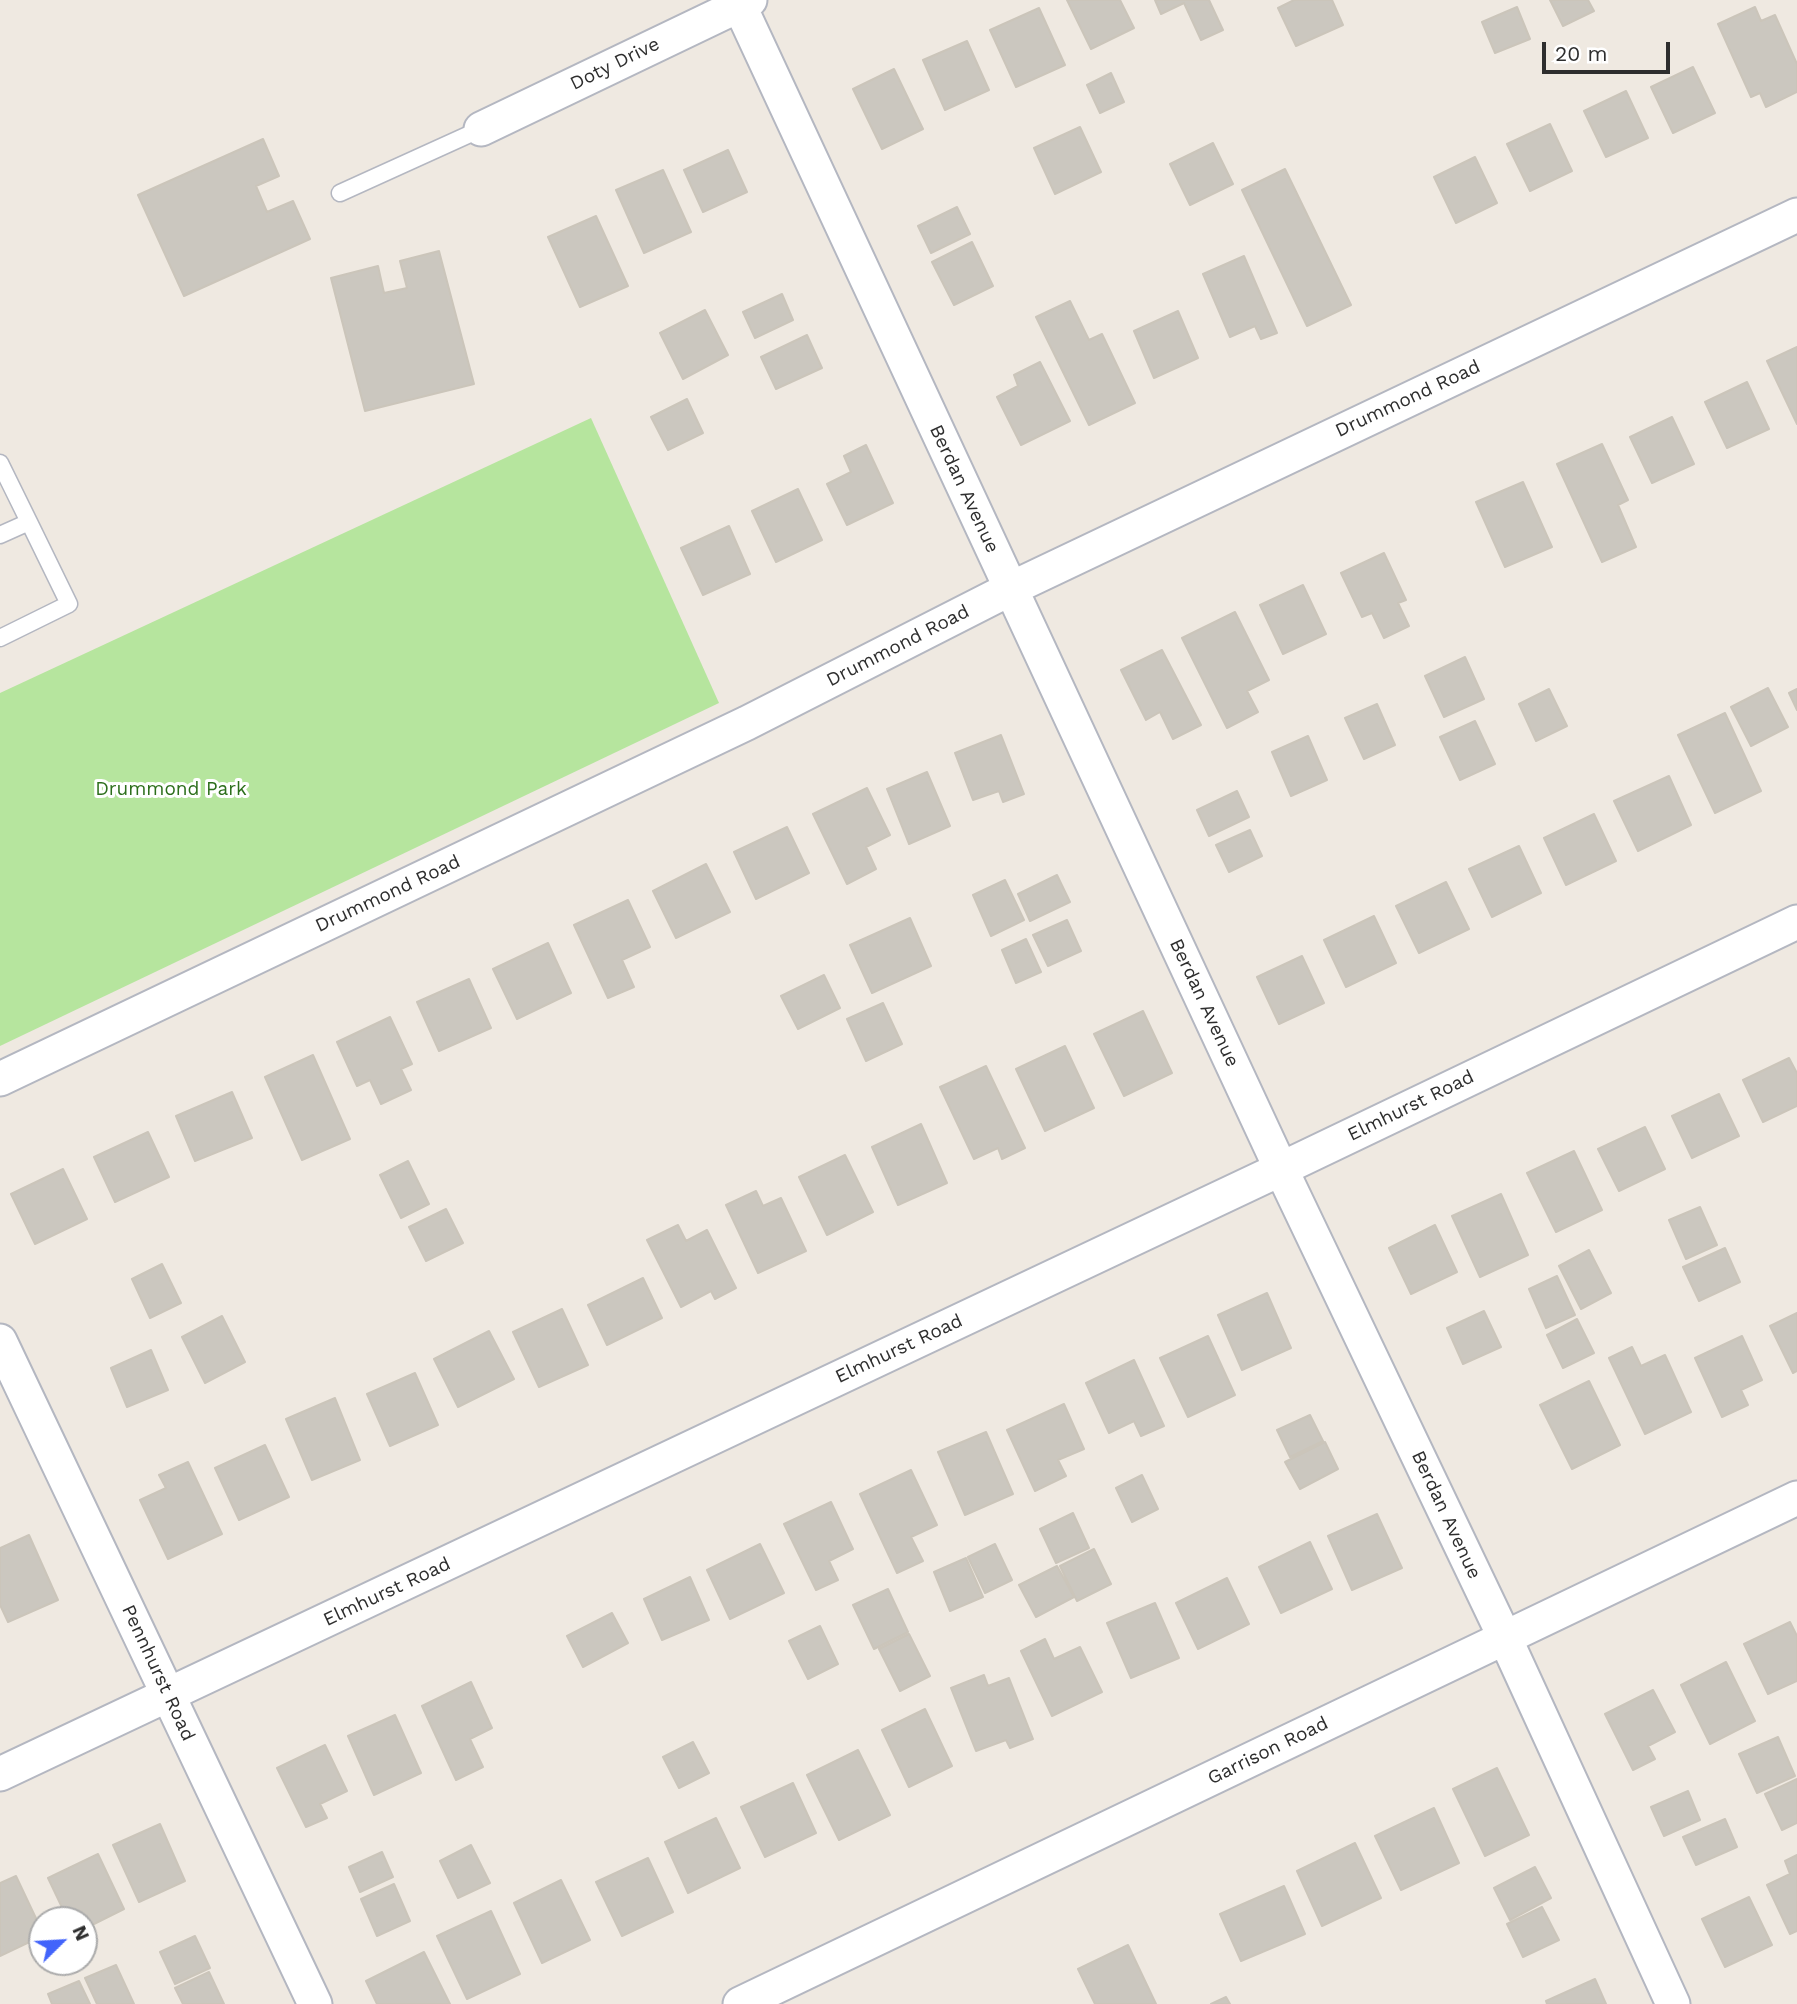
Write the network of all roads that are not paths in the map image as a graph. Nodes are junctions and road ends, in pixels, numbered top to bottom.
1 (742, 2) edge
2 (481, 129) joint
3 (340, 193) dead end
4 (1797, 215) edge
5 (0, 463) edge
6 (29, 522) junction
7 (0, 535) edge
8 (1010, 589) junction
9 (0, 638) edge
10 (1797, 922) edge
11 (0, 1079) edge
12 (1281, 1169) junction
13 (0, 1341) edge
14 (1797, 1498) edge
15 (1505, 1638) junction
16 (168, 1695) junction
17 (0, 1774) edge
18 (315, 2004) edge
19 (740, 2004) edge
20 (1673, 2004) edge

1 - 2 street, Doty Drive
1 - 8 street, Berdan Avenue
2 - 3 lane
4 - 8 street, Drummond Road
5 - 6 lane
6 - 7 lane
6 - 9 lane
8 - 11 street, Drummond Road
8 - 12 street, Berdan Avenue
10 - 12 street, Elmhurst Road
12 - 15 street, Berdan Avenue
12 - 16 street, Elmhurst Road
13 - 16 street, Pennhurst Road
14 - 15 street, Garrison Road
15 - 19 street, Garrison Road
15 - 20 street, Berdan Avenue
16 - 17 street, Elmhurst Road
16 - 18 street, Pennhurst Road

